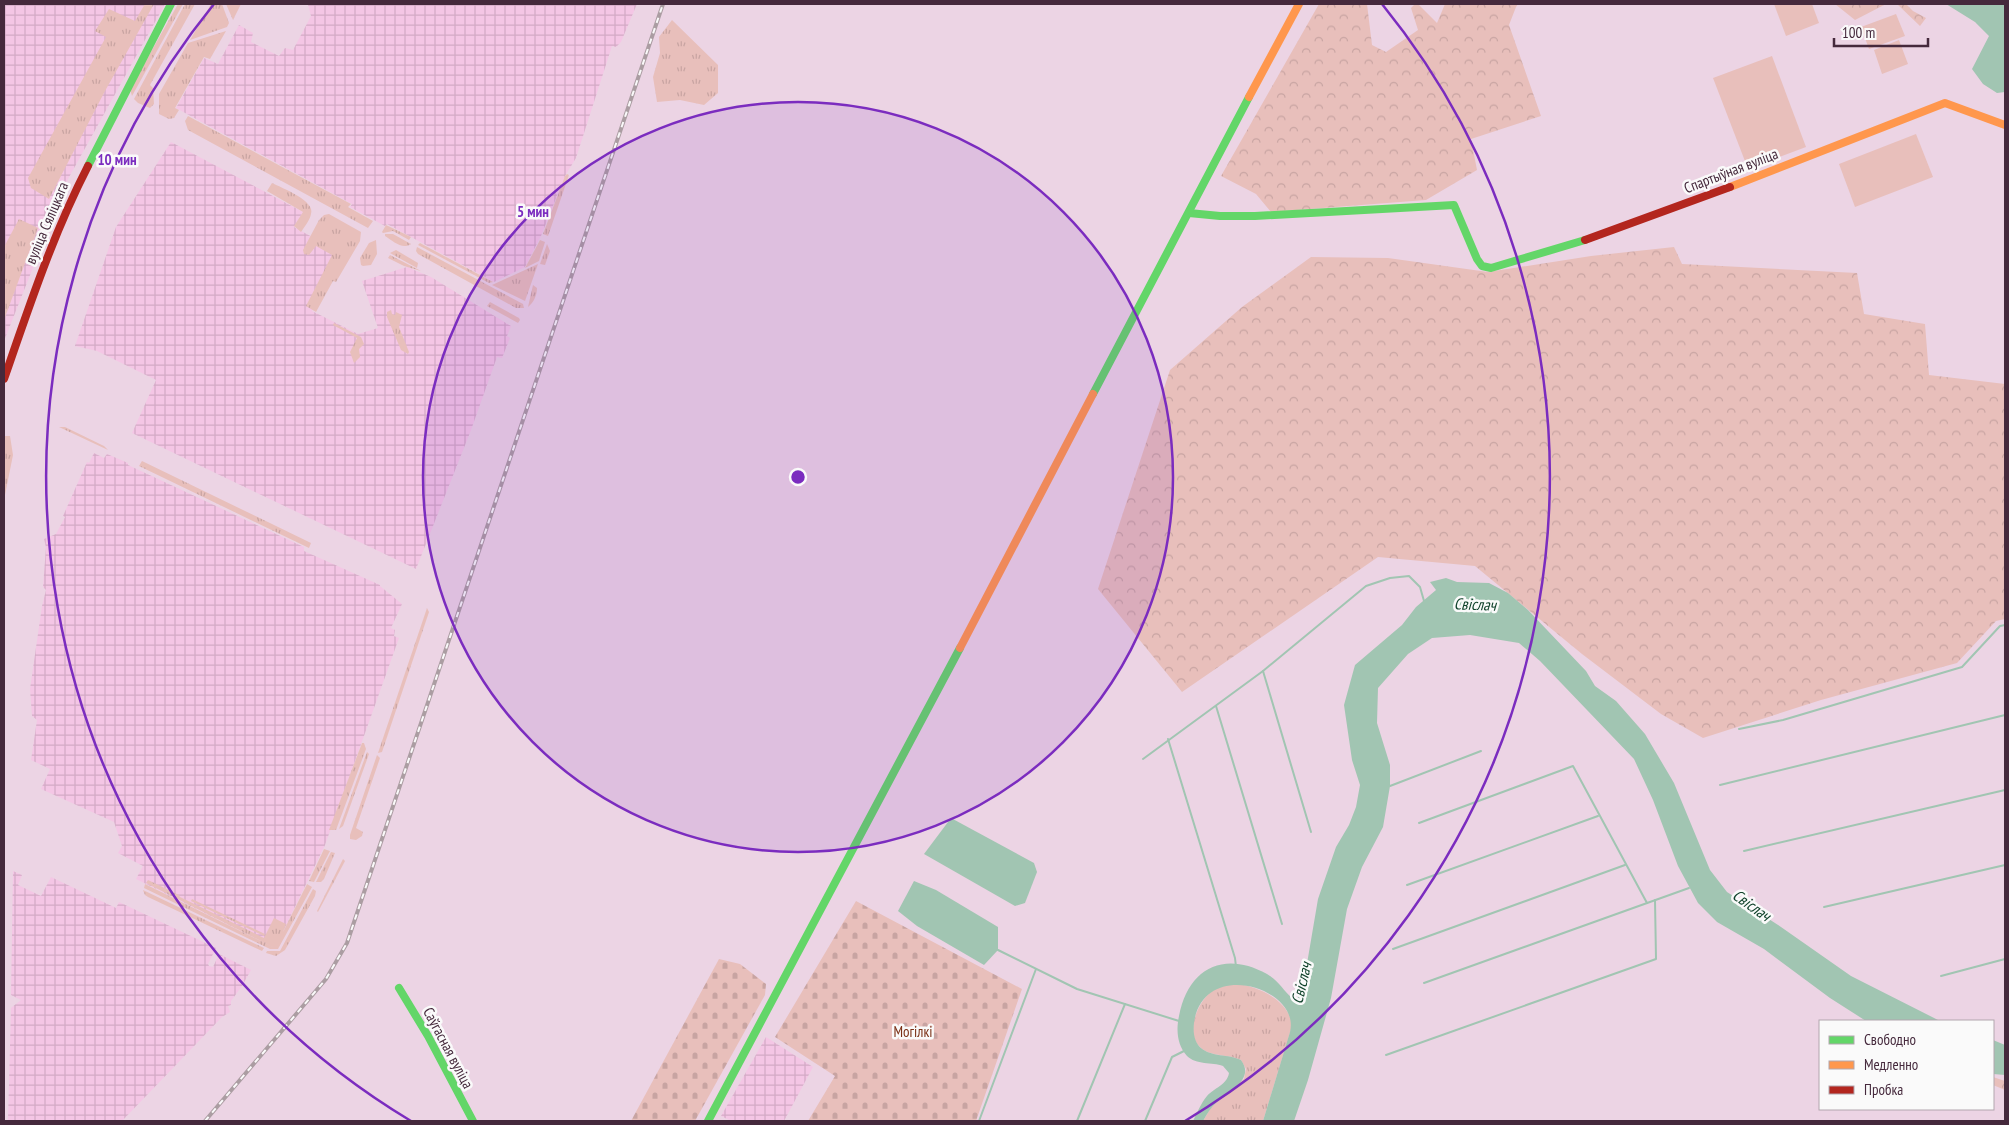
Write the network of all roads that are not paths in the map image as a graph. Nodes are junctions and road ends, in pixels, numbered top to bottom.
1 (171, 4) edge
2 (1300, 4) edge
3 (2005, 125) edge
4 (1188, 212) junction
5 (4, 379) edge
6 (399, 988) dead end
7 (472, 1121) edge
8 (708, 1121) edge

1 - 5 main road, вуліца Сяліцкага
2 - 4 main road
3 - 4 main road, Спартыўная вуліца
4 - 8 main road
6 - 7 main road, Саўгасная вуліца

